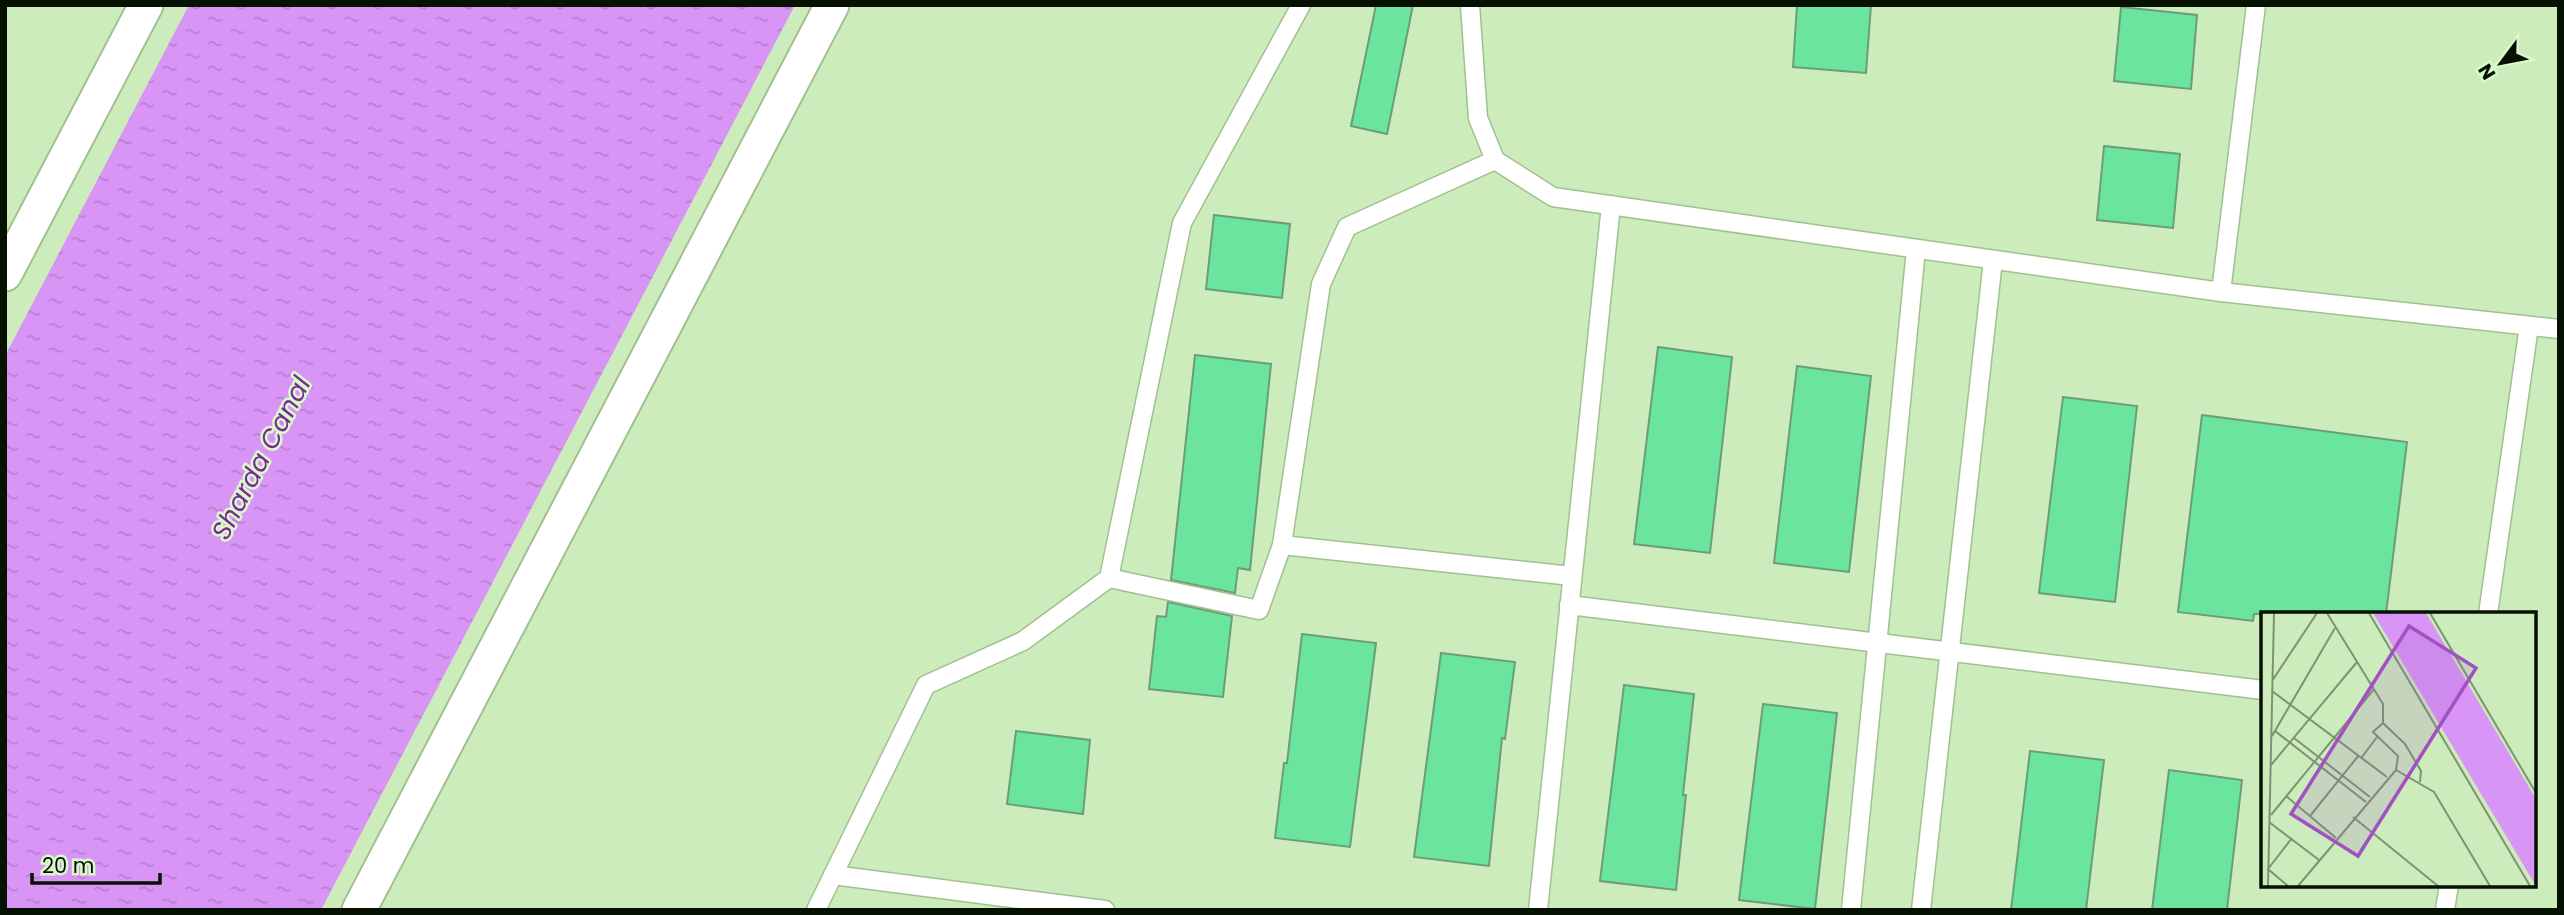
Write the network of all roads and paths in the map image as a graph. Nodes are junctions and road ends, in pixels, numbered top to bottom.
1 (146, 5) edge
2 (832, 5) edge
3 (1301, 5) edge
4 (1470, 5) edge
5 (2256, 5) edge
6 (1495, 160) junction
7 (1611, 205) junction
8 (1916, 249) junction
9 (1993, 260) junction
10 (5, 274) edge
11 (2221, 292) junction
12 (2529, 326) junction
13 (2559, 329) edge
14 (1282, 545) junction
15 (1572, 576) junction
16 (1109, 578) junction
17 (1569, 605) junction
18 (2488, 612) edge
19 (1878, 643) junction
20 (1950, 652) junction
21 (2261, 690) edge
22 (833, 875) junction
23 (2449, 887) edge
24 (359, 910) edge
25 (816, 910) edge
26 (1105, 910) edge
27 (1538, 910) edge
28 (1851, 910) edge
29 (1921, 910) edge
30 (2445, 910) edge

1 - 10 street
2 - 24 street
3 - 16 lane
4 - 6 lane
5 - 11 lane
6 - 7 lane
6 - 14 lane
7 - 8 lane
7 - 15 lane
8 - 9 lane
8 - 19 lane
9 - 11 lane
9 - 20 lane
11 - 12 lane
12 - 13 lane
12 - 18 lane
14 - 15 lane
14 - 16 lane
15 - 17 lane
16 - 22 lane
17 - 19 lane
17 - 27 lane
19 - 20 lane
19 - 28 lane
20 - 21 lane
20 - 29 lane
22 - 25 lane
22 - 26 lane
23 - 30 lane

